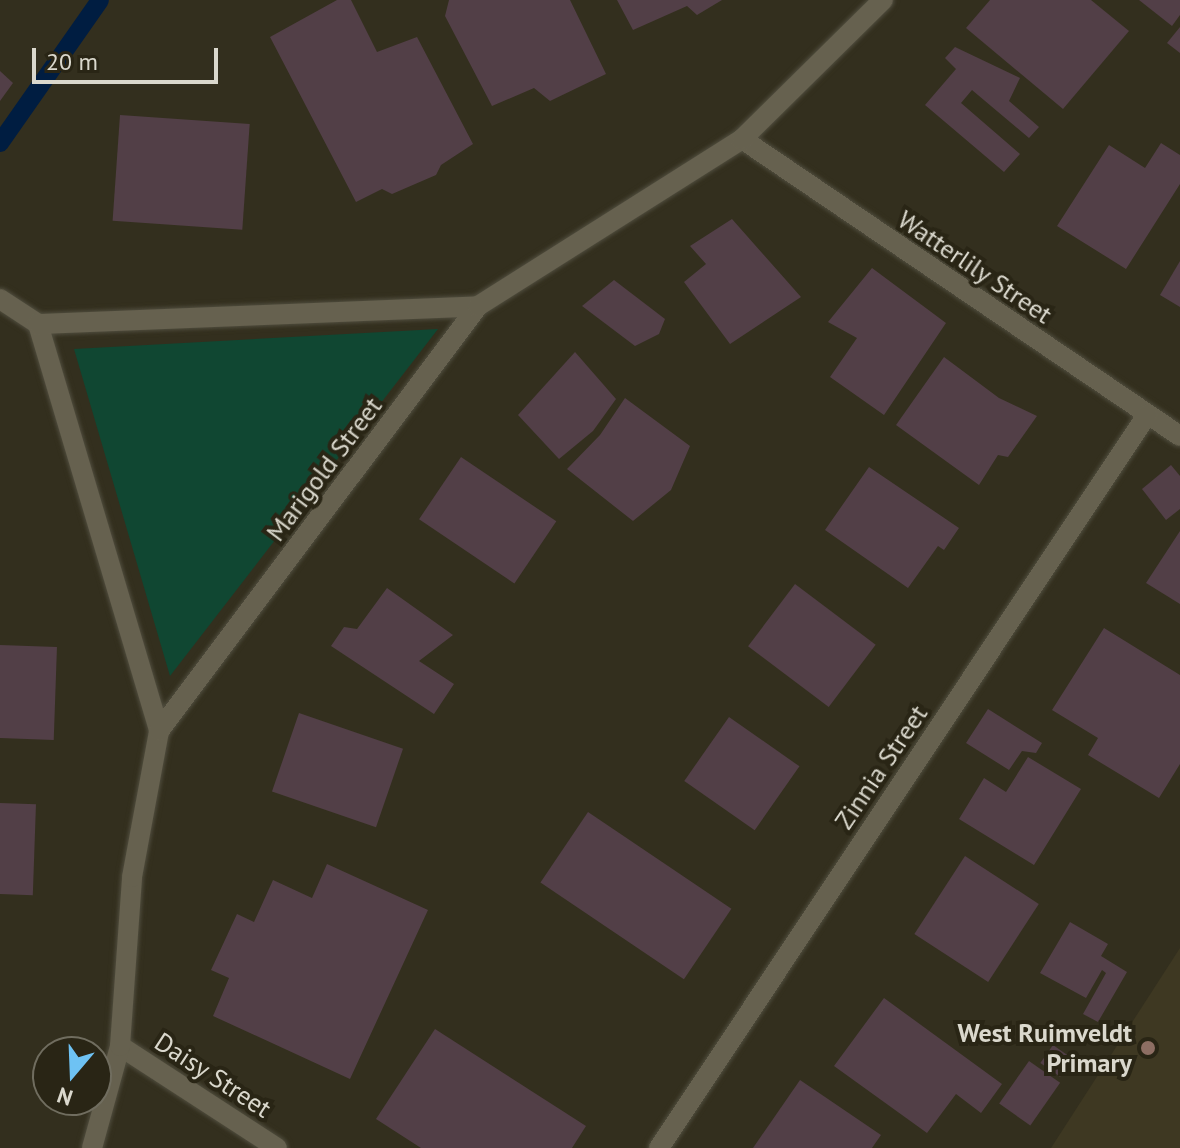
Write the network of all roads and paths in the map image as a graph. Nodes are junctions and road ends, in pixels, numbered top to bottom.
1 (883, 0) edge
2 (742, 139) junction
3 (0, 299) edge
4 (478, 306) junction
5 (38, 324) junction
6 (1147, 415) junction
7 (1180, 436) edge
8 (159, 731) junction
9 (120, 1046) junction
10 (92, 1148) edge
11 (277, 1148) edge
12 (659, 1148) edge

1 - 2 street, Marigold Street
2 - 4 street, Marigold Street
2 - 6 street, Watterlily Street
3 - 5 street
4 - 5 street
4 - 8 street, Marigold Street
5 - 8 street
6 - 7 street, Watterlily Street
6 - 12 street, Zinnia Street
8 - 9 street, Marigold Street
9 - 10 street, Marigold Street
9 - 11 street, Daisy Street

